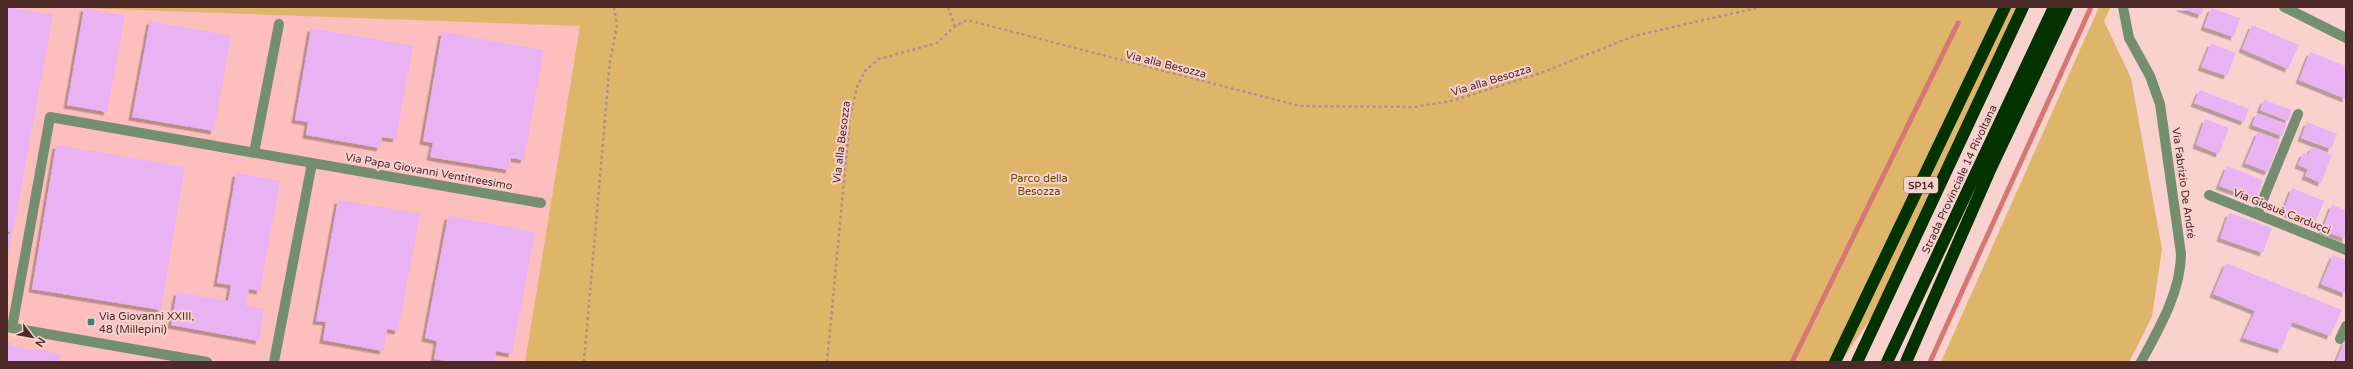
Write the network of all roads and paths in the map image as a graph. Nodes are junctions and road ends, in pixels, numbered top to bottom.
1 (614, 7) edge
2 (948, 7) edge
3 (1761, 7) edge
4 (2005, 7) edge
5 (2023, 7) edge
6 (2054, 7) edge
7 (2067, 7) edge
8 (2123, 7) edge
9 (2284, 7) edge
10 (279, 24) dead end
11 (955, 26) junction
12 (2346, 38) edge
13 (2298, 114) dead end
14 (254, 153) junction
15 (312, 163) junction
16 (2209, 195) dead end
17 (542, 203) dead end
18 (2257, 214) junction
19 (2346, 250) edge
20 (2346, 326) edge
21 (10, 327) edge
22 (2340, 339) dead end
23 (207, 362) edge
24 (274, 362) edge
25 (584, 362) edge
26 (827, 362) edge
27 (1835, 362) edge
28 (1857, 362) edge
29 (1887, 362) edge
30 (1906, 362) edge
31 (2141, 362) edge

1 - 25 path
2 - 11 path
3 - 11 path, Via alla Besozza
4 - 27 highway, SP14
5 - 28 highway, Strada Provinciale 14 Rivoltana / SP14
6 - 29 highway, Strada Provinciale 14 Rivoltana
7 - 30 highway
8 - 31 street, Via Fabrizio De André
9 - 12 street
10 - 14 street
11 - 26 path, Via alla Besozza
13 - 18 street
14 - 15 street, Via Papa Giovanni Ventitreesimo
14 - 21 street, Via Papa Giovanni Ventitreesimo
15 - 17 street, Via Papa Giovanni Ventitreesimo
15 - 24 street
16 - 18 street, Via Giosuè Carducci
18 - 19 street, Via Giosuè Carducci
20 - 22 street
21 - 23 street

